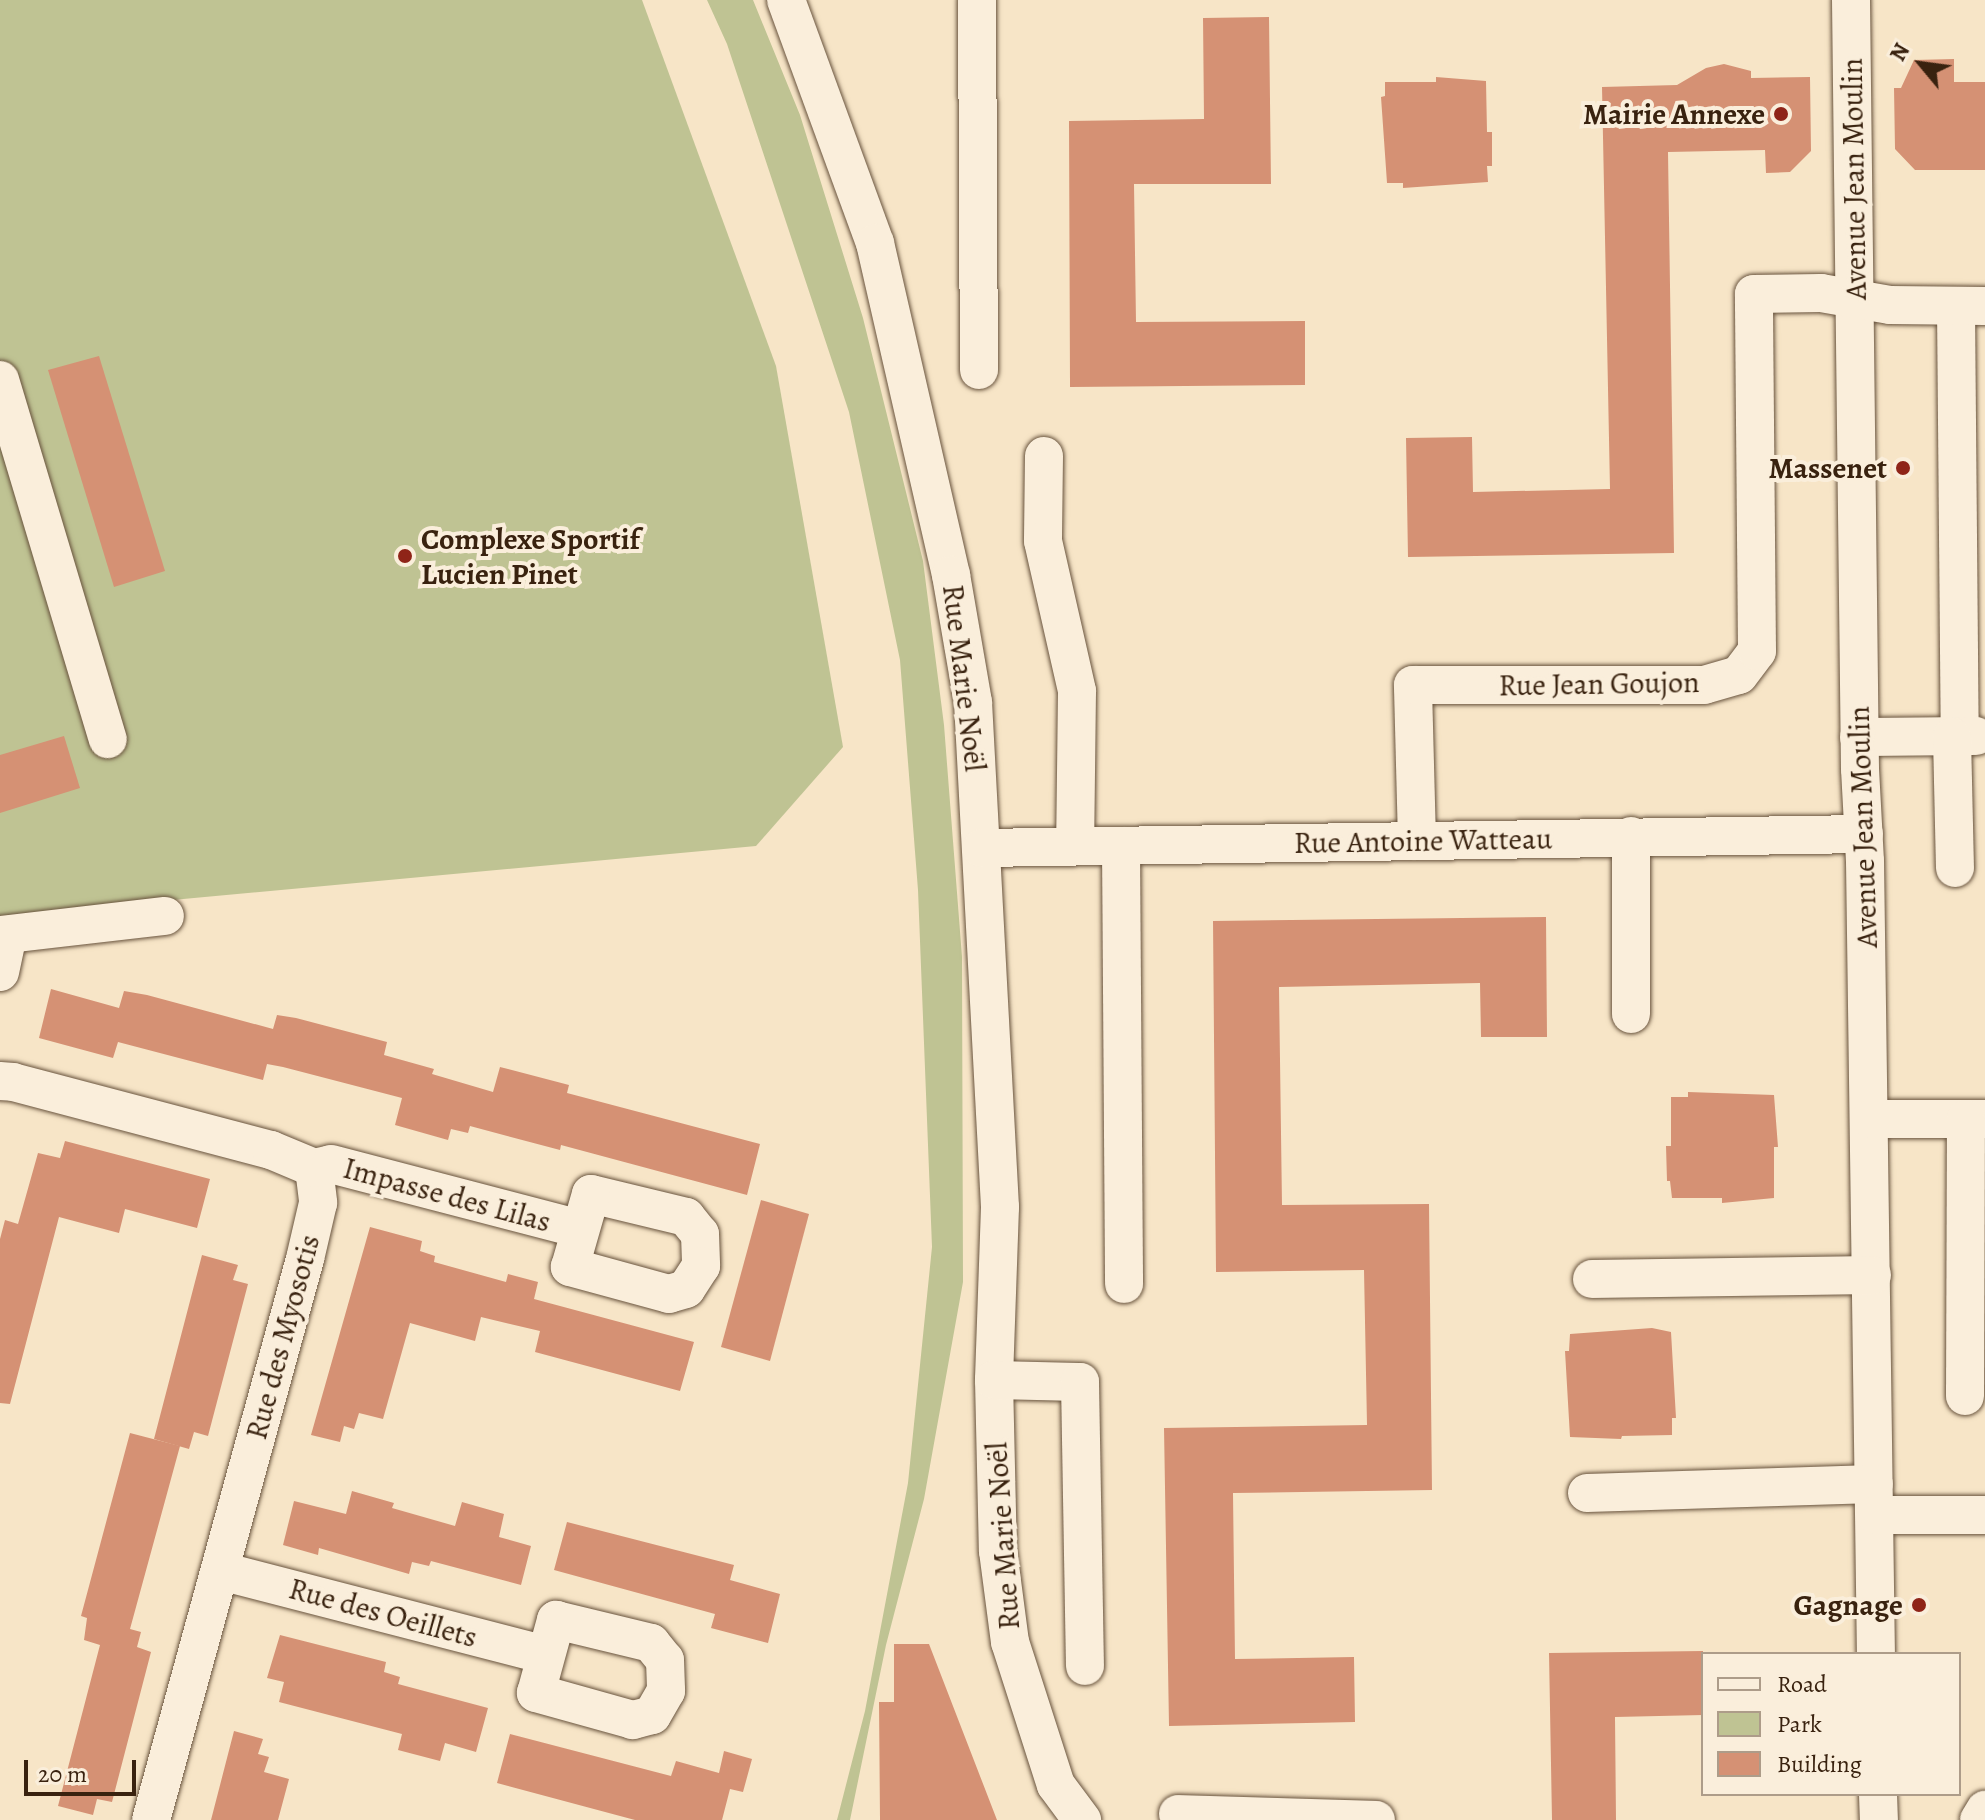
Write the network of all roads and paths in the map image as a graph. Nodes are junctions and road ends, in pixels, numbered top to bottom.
1 (977, 0) edge
2 (1851, 0) edge
3 (796, 4) edge
4 (1856, 299) junction
5 (1970, 307) edge
6 (979, 370) dead end
7 (0, 380) edge
8 (1044, 456) dead end
9 (1966, 736) edge
10 (1859, 737) junction
11 (108, 739) dead end
12 (1864, 834) junction
13 (1631, 836) junction
14 (1417, 841) junction
15 (1075, 846) junction
16 (1121, 846) junction
17 (982, 848) junction
18 (1955, 868) dead end
19 (165, 916) dead end
20 (4, 935) edge
21 (0, 972) edge
22 (1631, 1014) dead end
23 (0, 1081) edge
24 (1870, 1119) junction
25 (1976, 1119) edge
26 (314, 1168) junction
27 (580, 1229) dead end
28 (1872, 1275) junction
29 (1592, 1279) dead end
30 (1124, 1284) dead end
31 (994, 1380) junction
32 (1965, 1396) dead end
33 (1587, 1493) dead end
34 (1875, 1500) junction
35 (1985, 1515) edge
36 (221, 1571) junction
37 (1876, 1652) edge
38 (545, 1655) dead end
39 (1085, 1666) dead end
40 (1878, 1796) edge
41 (1985, 1810) edge
42 (1178, 1814) dead end
43 (151, 1820) edge
44 (1082, 1820) edge
45 (1376, 1820) edge
46 (1879, 1820) edge
47 (1979, 1820) edge

1 - 6 street
2 - 4 street, Avenue Jean Moulin
3 - 17 street, Rue Marie Noël
4 - 5 street
4 - 10 street, Avenue Jean Moulin
4 - 14 street, Rue Jean Goujon
5 - 9 street
7 - 11 street
8 - 15 street
9 - 10 street
9 - 18 street
10 - 12 street, Avenue Jean Moulin
12 - 13 street, Rue Antoine Watteau
12 - 24 street, Avenue Jean Moulin
13 - 14 street, Rue Antoine Watteau
13 - 22 street
14 - 16 street, Rue Antoine Watteau
15 - 16 street, Rue Antoine Watteau
15 - 17 street, Rue Antoine Watteau
16 - 30 street
17 - 31 street, Rue Marie Noël
19 - 20 street
20 - 21 street
23 - 26 street
24 - 25 street
24 - 28 street, Avenue Jean Moulin
25 - 32 street
26 - 27 street, Impasse des Lilas
26 - 36 street, Rue des Myosotis
28 - 29 street
28 - 34 street, Avenue Jean Moulin
31 - 39 street
31 - 44 street, Rue Marie Noël
33 - 34 street
34 - 35 street
34 - 37 street, Avenue Jean Moulin
36 - 38 street, Rue des Oeillets
36 - 43 street, Rue des Myosotis
40 - 46 street
41 - 47 street
42 - 45 street

